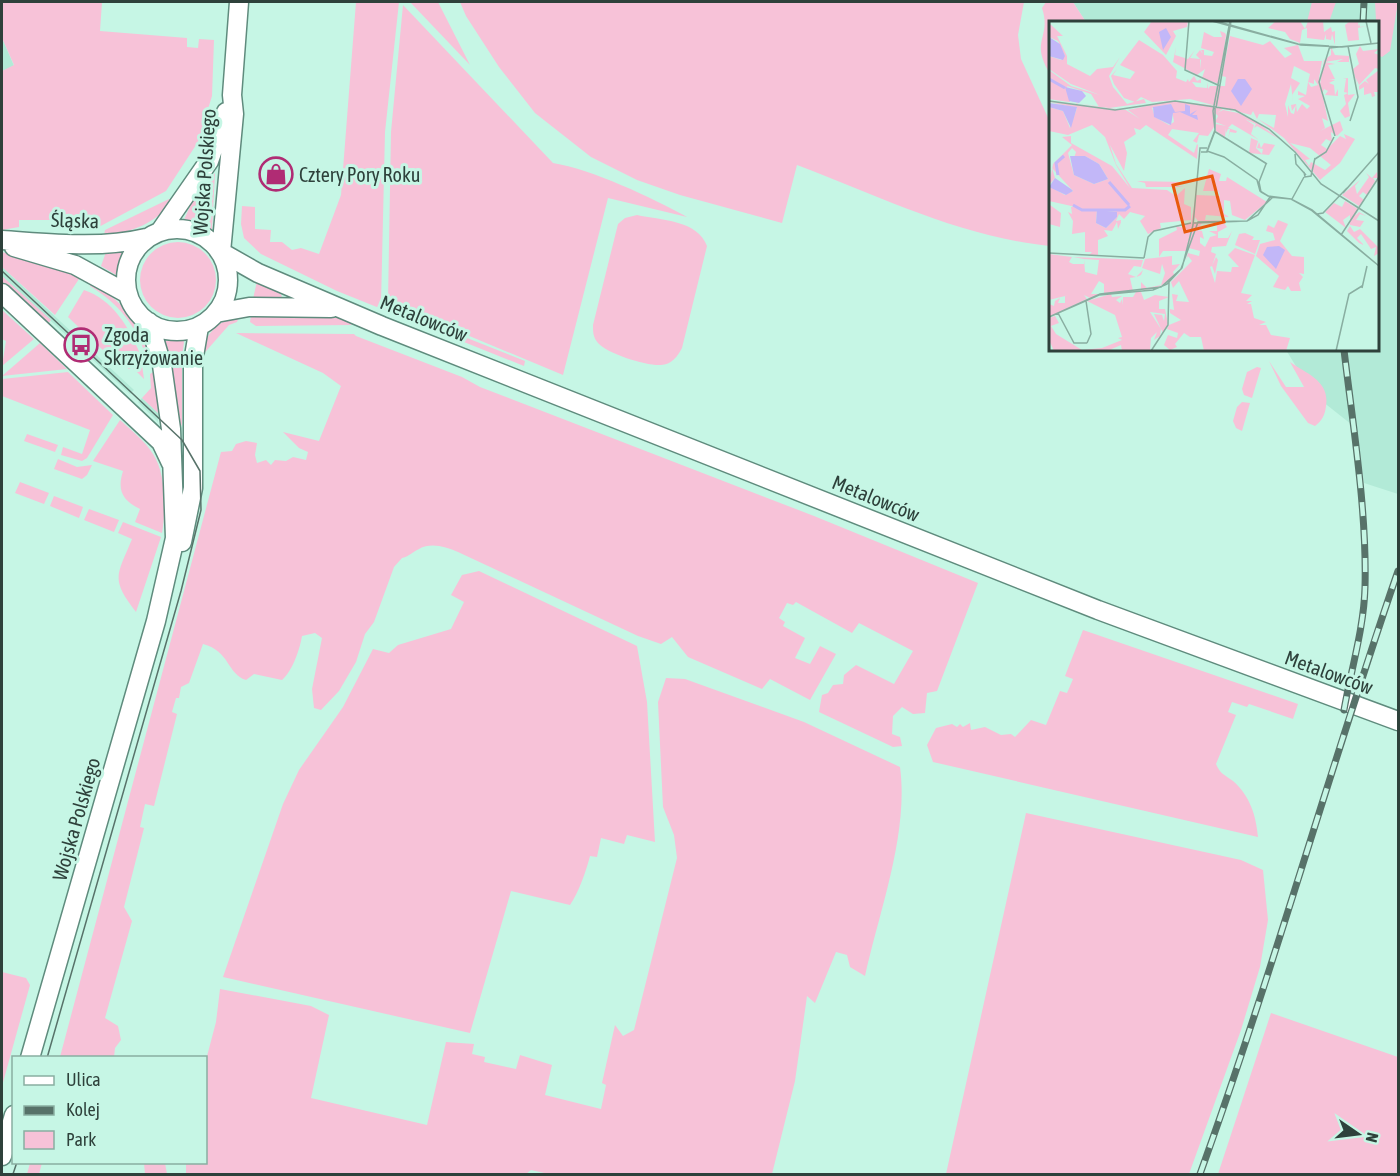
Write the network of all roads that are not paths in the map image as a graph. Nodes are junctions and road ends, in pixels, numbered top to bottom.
1 (239, 2) edge
2 (232, 95) junction
3 (154, 234) junction
4 (2, 242) edge
5 (221, 252) junction
6 (2, 293) edge
7 (128, 294) junction
8 (339, 308) junction
9 (216, 313) junction
10 (149, 322) junction
11 (199, 327) junction
12 (174, 473) junction
13 (164, 593) junction
14 (1398, 722) edge
15 (31, 1056) edge
16 (12, 1122) edge
17 (2, 1156) edge

1 - 2 street, Wojska Polskiego
2 - 3 street, Wojska Polskiego
2 - 5 street, Wojska Polskiego
3 - 4 street, Śląska
3 - 5 street
3 - 7 street
4 - 7 street, Śląska
5 - 8 street, Metalowców
5 - 9 street
6 - 12 street
7 - 10 street
8 - 9 street
8 - 14 street, Metalowców
9 - 11 street
10 - 11 street
10 - 12 street
11 - 13 street
12 - 13 street
13 - 15 street, Wojska Polskiego
16 - 17 street

